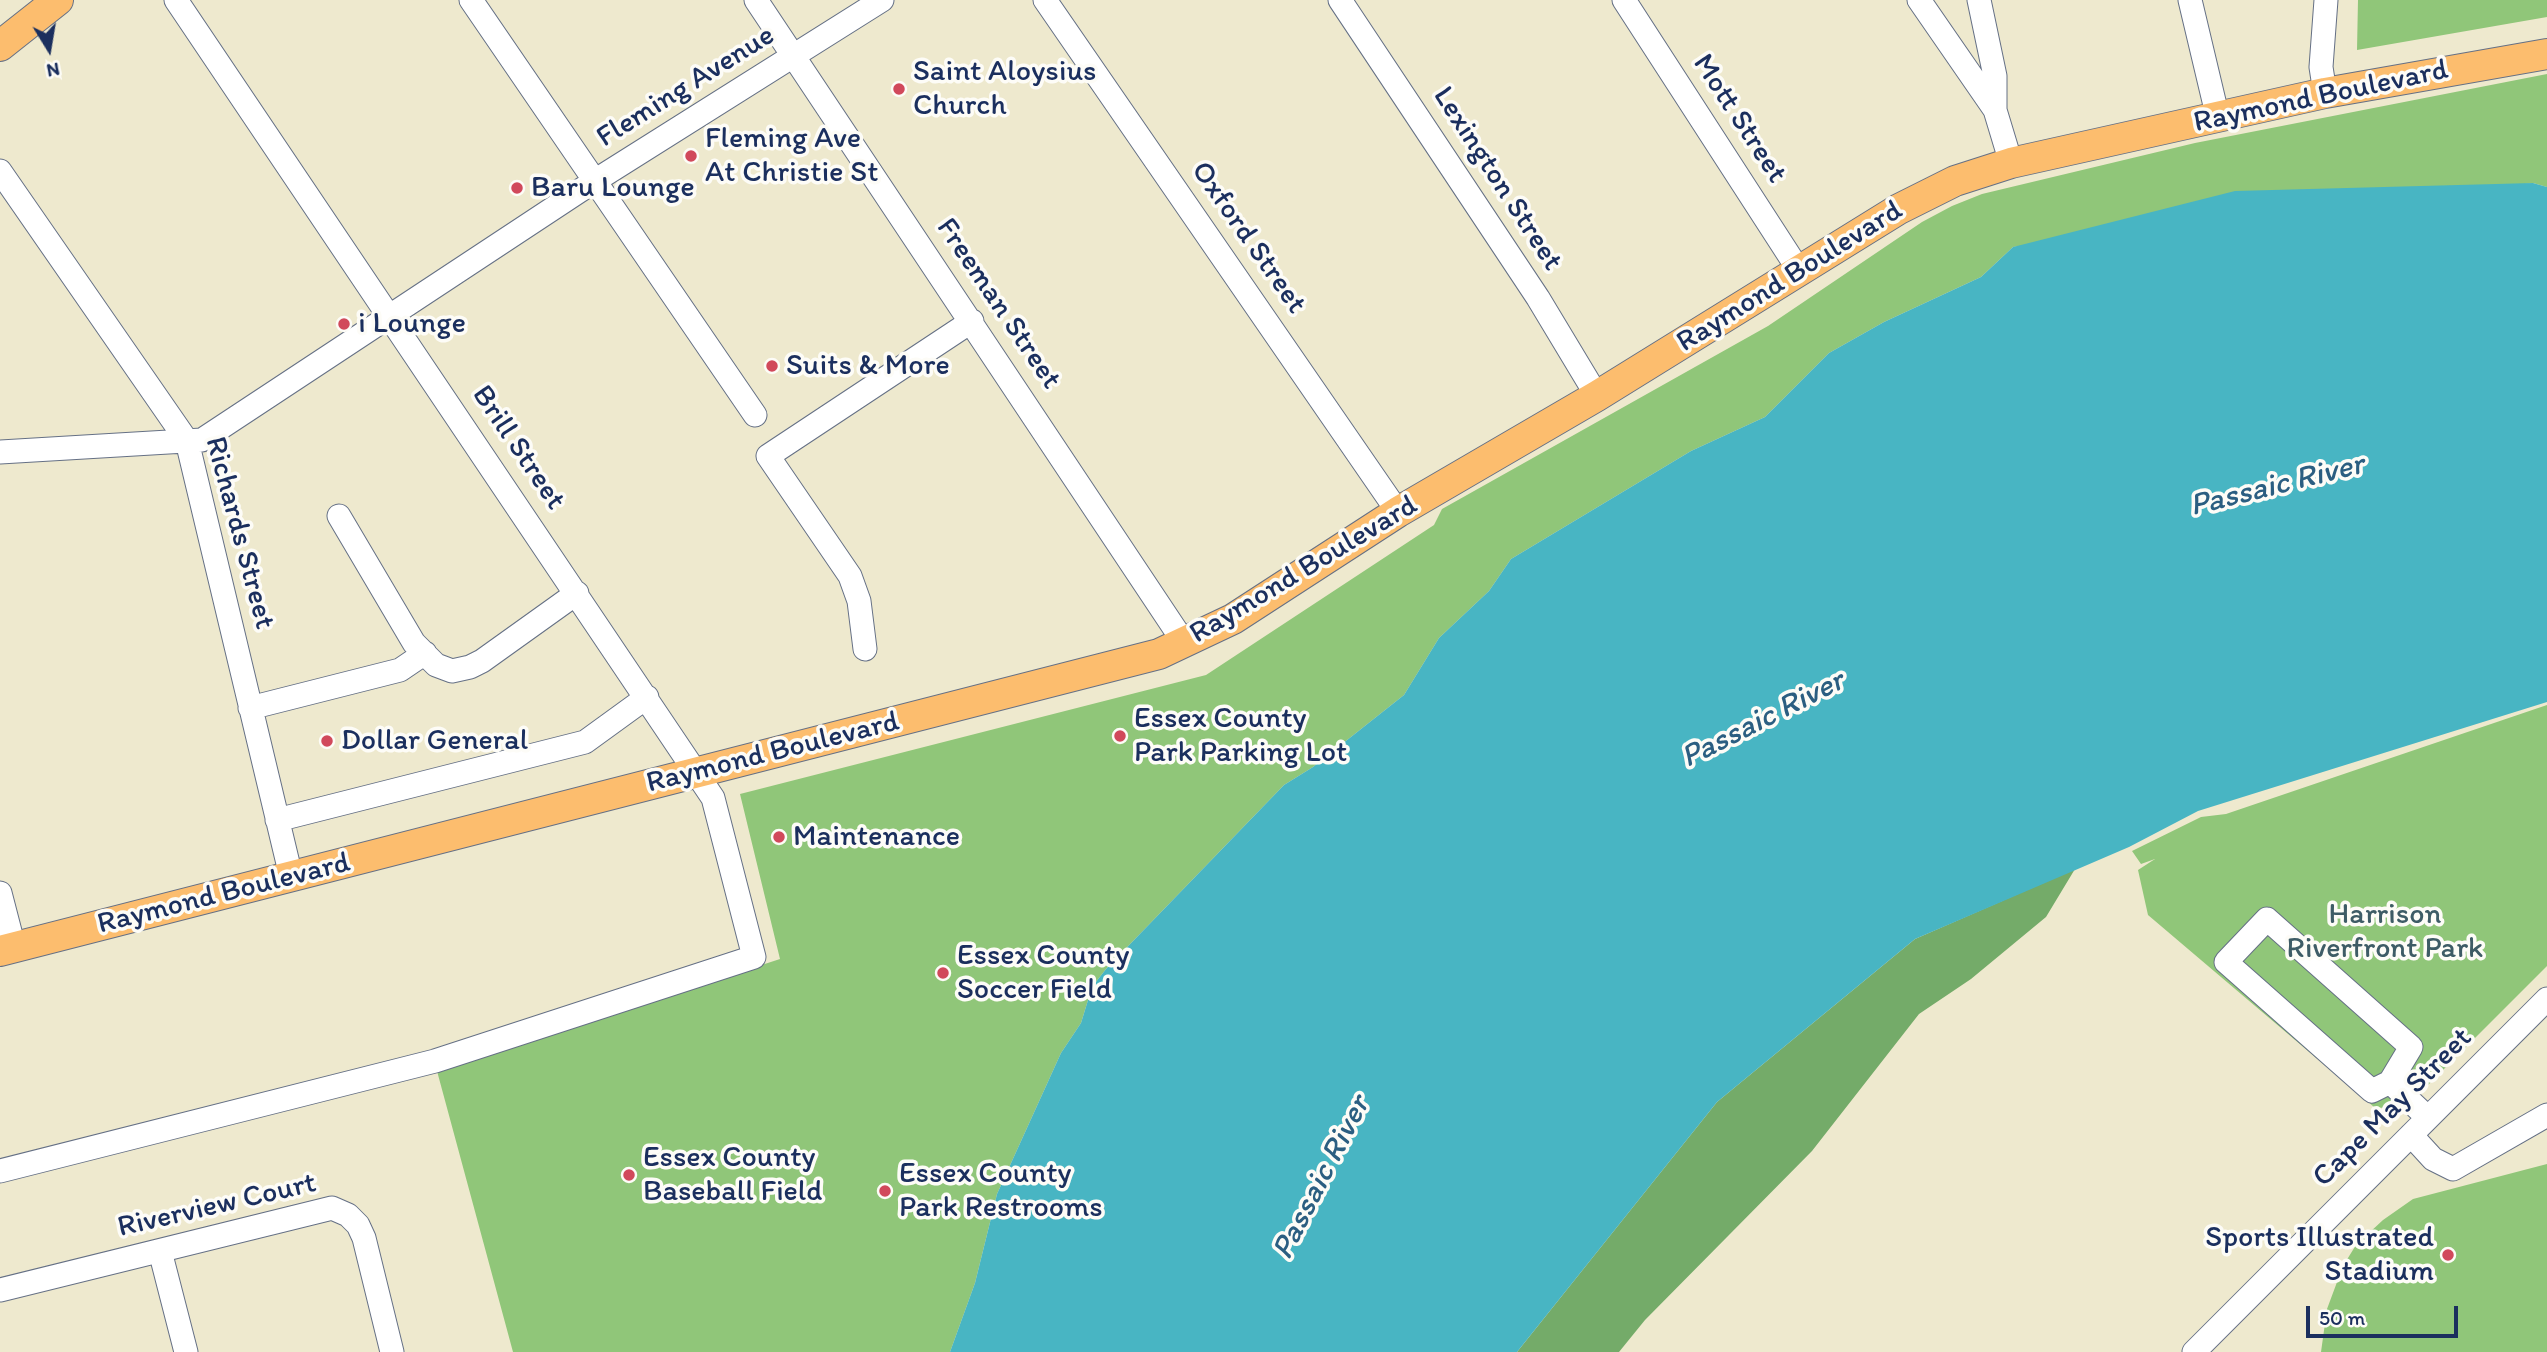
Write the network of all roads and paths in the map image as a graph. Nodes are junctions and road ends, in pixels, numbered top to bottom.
1 (58, 0) edge
2 (176, 0) edge
3 (471, 0) edge
4 (756, 0) edge
5 (882, 0) edge
6 (1045, 0) edge
7 (1340, 0) edge
8 (1624, 0) edge
9 (1919, 0) edge
10 (1979, 0) edge
11 (2190, 0) edge
12 (2326, 0) edge
13 (0, 46) edge
14 (2547, 54) edge
15 (795, 58) junction
16 (2325, 93) junction
17 (1995, 110) junction
18 (2218, 118) junction
19 (2011, 163) junction
20 (0, 171) edge
21 (593, 182) junction
22 (1800, 272) junction
23 (391, 315) junction
24 (972, 321) junction
25 (1597, 396) junction
26 (755, 415) dead end
27 (187, 441) junction
28 (0, 452) edge
29 (1398, 512) junction
30 (338, 516) dead end
31 (577, 593) junction
32 (1185, 644) junction
33 (865, 649) dead end
34 (425, 653) junction
35 (648, 697) junction
36 (250, 708) junction
37 (696, 773) junction
38 (277, 820) junction
39 (291, 876) junction
40 (0, 893) edge
41 (7, 949) edge
42 (2547, 999) edge
43 (2390, 1082) junction
44 (2547, 1115) edge
45 (2428, 1118) junction
46 (2411, 1135) junction
47 (0, 1171) edge
48 (160, 1251) junction
49 (0, 1290) edge
50 (186, 1352) edge
51 (392, 1352) edge
52 (2194, 1352) edge

1 - 13 main road
2 - 23 street, Brill Street
3 - 21 street
4 - 15 street, Freeman Street
5 - 15 street, Fleming Avenue
6 - 29 street, Oxford Street
7 - 25 street, Lexington Street
8 - 22 street, Mott Street
9 - 17 street
10 - 17 street
11 - 18 street
12 - 16 street
14 - 16 main road, Raymond Boulevard
15 - 21 street, Fleming Avenue
15 - 24 street, Freeman Street
16 - 18 main road, Raymond Boulevard
17 - 19 street
18 - 19 main road, Raymond Boulevard
19 - 22 main road, Raymond Boulevard
20 - 27 street, Richards Street
21 - 23 street, Fleming Avenue
21 - 26 street
22 - 25 main road, Raymond Boulevard
23 - 27 street, Fleming Avenue
23 - 31 street, Brill Street
24 - 32 street, Freeman Street
24 - 33 street
25 - 29 main road, Raymond Boulevard
27 - 28 street, Fleming Avenue
27 - 36 street, Richards Street
29 - 32 main road, Raymond Boulevard
30 - 34 street
31 - 34 street
31 - 35 street, Brill Street
32 - 37 main road, Raymond Boulevard
34 - 36 street
35 - 37 street, Brill Street
35 - 38 street
36 - 38 street, Richards Street
37 - 39 main road, Raymond Boulevard
37 - 47 street, Brill Street
38 - 39 street, Richards Street
39 - 41 main road, Raymond Boulevard
40 - 41 street
42 - 45 street, Cape May Street
43 - 43 street
43 - 45 street
44 - 46 street
45 - 46 street, Cape May Street
46 - 52 street, Cape May Street
48 - 49 street, Riverview Court
48 - 50 street
48 - 51 street, Riverview Court

